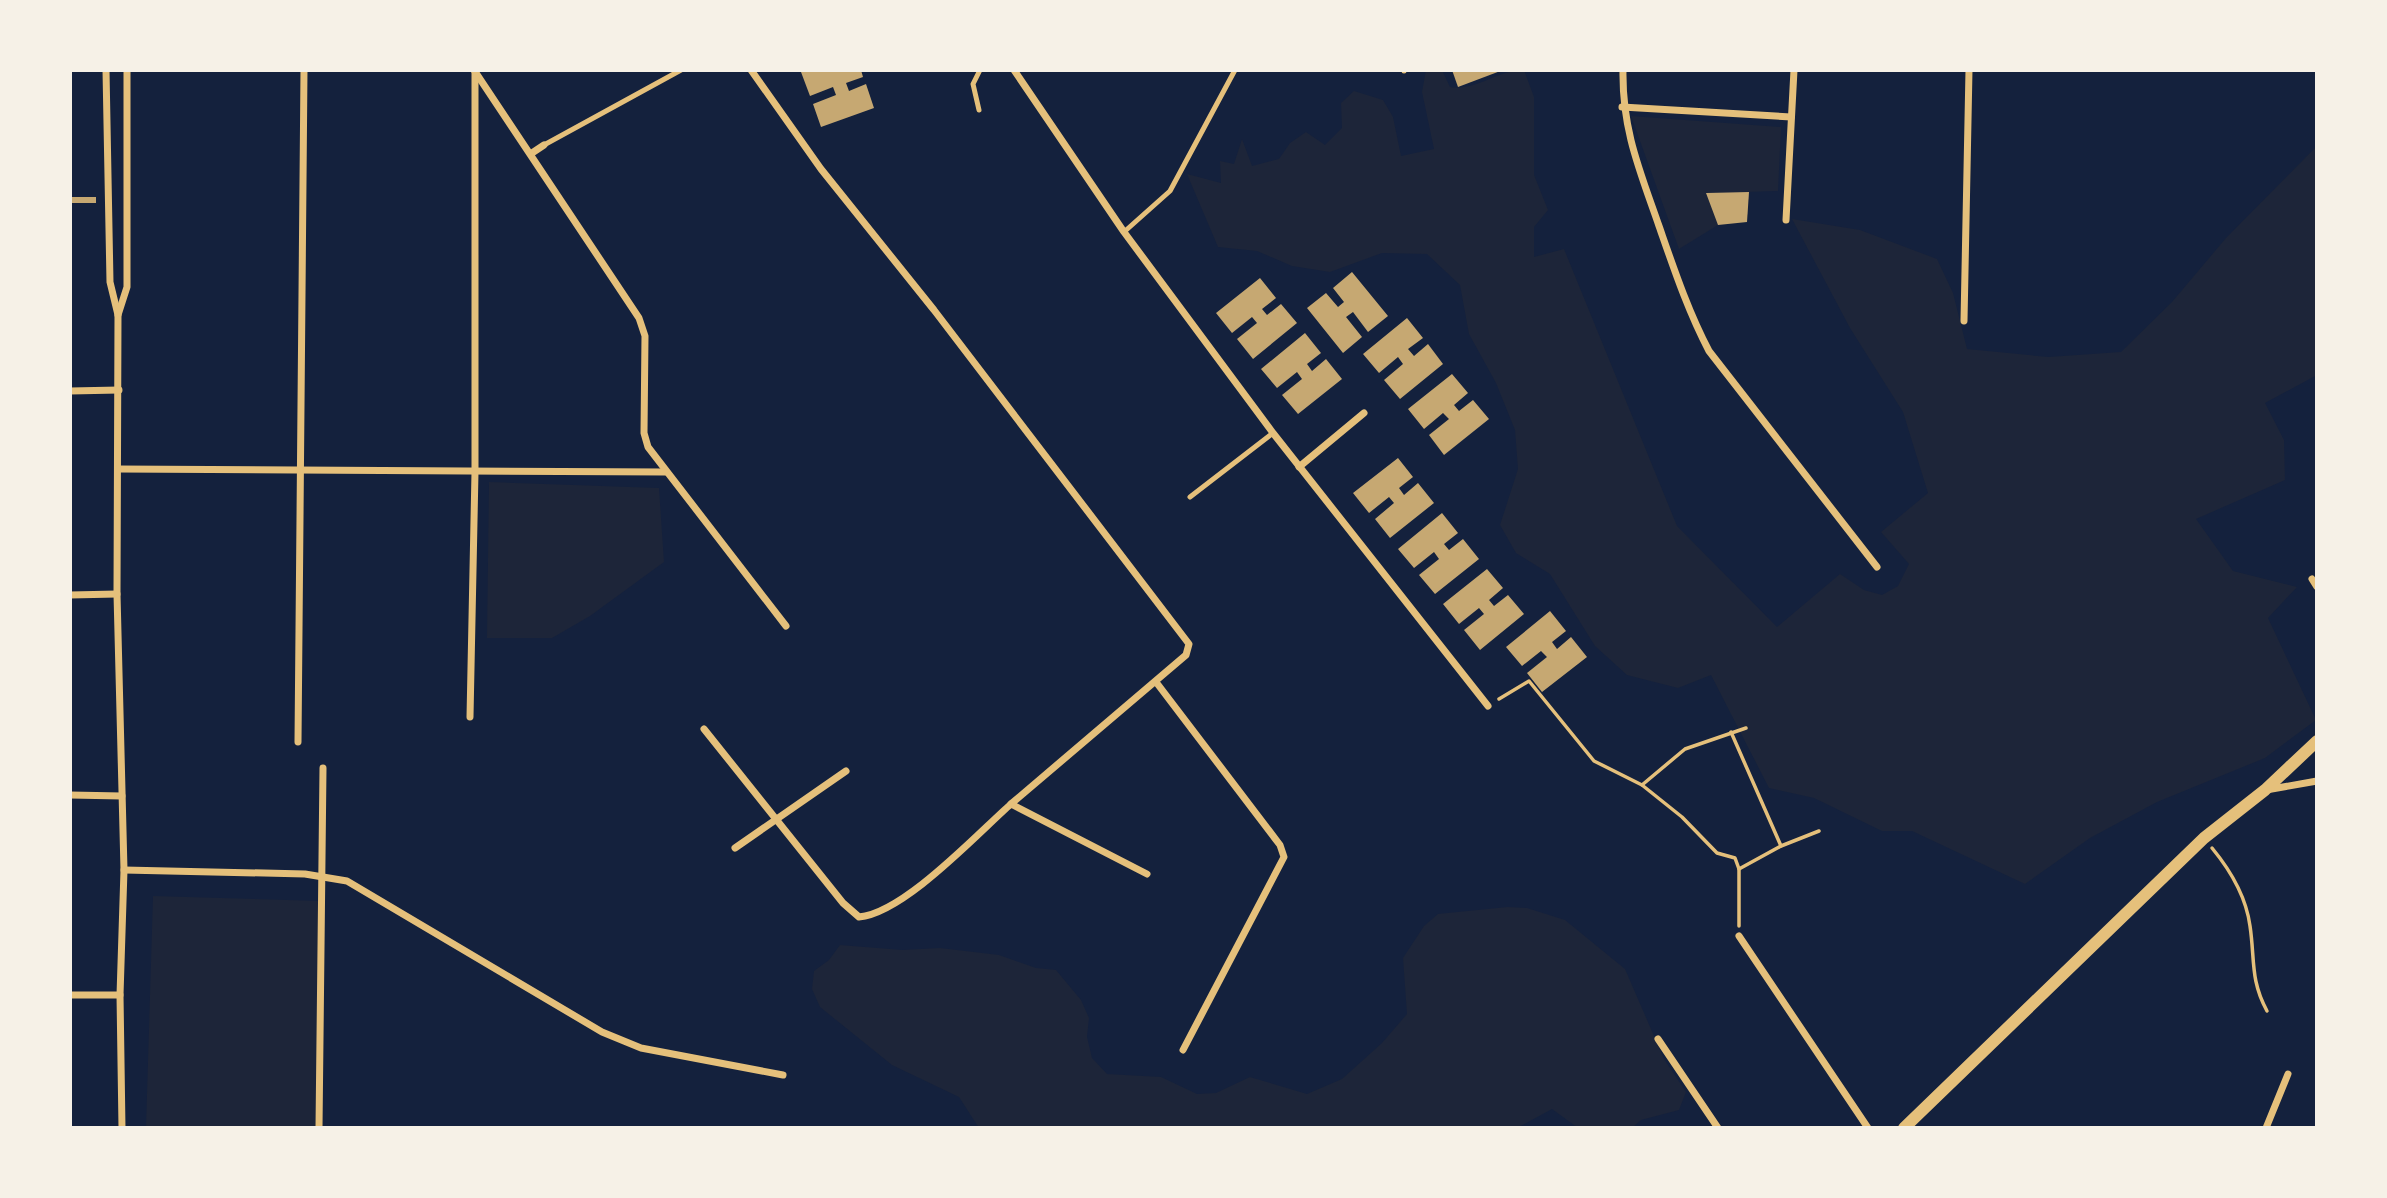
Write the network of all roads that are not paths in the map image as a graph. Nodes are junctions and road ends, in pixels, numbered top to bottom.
1 (106, 70) edge
2 (127, 70) edge
3 (304, 70) edge
4 (681, 70) edge
5 (751, 70) edge
6 (980, 70) edge
7 (1014, 70) edge
8 (1235, 70) edge
9 (1623, 70) edge
10 (1794, 70) edge
11 (1969, 70) edge
12 (475, 71) edge
13 (1622, 107) junction
14 (979, 110) dead end
15 (1791, 117) junction
16 (544, 145) joint
17 (532, 153) junction
18 (1786, 220) dead end
19 (1124, 232) junction
20 (118, 315) junction
21 (1964, 321) dead end
22 (119, 390) junction
23 (70, 391) edge
24 (1364, 413) dead end
25 (1273, 433) junction
26 (1299, 467) junction
27 (118, 469) junction
28 (300, 470) junction
29 (475, 472) junction
30 (665, 472) junction
31 (1190, 497) dead end
32 (1877, 568) dead end
33 (117, 594) junction
34 (70, 595) edge
35 (786, 626) dead end
36 (1156, 682) junction
37 (1488, 706) road end
38 (470, 718) dead end
39 (704, 729) dead end
40 (2317, 741) edge
41 (298, 742) dead end
42 (323, 768) dead end
43 (846, 771) dead end
44 (2317, 781) edge
45 (2265, 790) junction
46 (70, 795) edge
47 (122, 796) junction
48 (1011, 804) junction
49 (778, 820) junction
50 (736, 848) dead end
51 (124, 870) junction
52 (1147, 874) dead end
53 (324, 876) junction
54 (1739, 936) road end
55 (70, 995) edge
56 (120, 995) junction
57 (1658, 1039) dead end
58 (1183, 1051) dead end
59 (2288, 1074) dead end
60 (783, 1075) dead end
61 (121, 1128) edge
62 (319, 1128) edge
63 (1718, 1128) edge
64 (1868, 1128) edge
65 (1904, 1128) edge
66 (2266, 1128) edge

1 - 20 street
2 - 20 street
3 - 28 street
4 - 16 lane
5 - 36 street
6 - 14 lane
7 - 19 street
8 - 19 lane
9 - 13 street
10 - 15 street
11 - 21 street
12 - 17 street
12 - 29 street
13 - 15 street
13 - 32 street
15 - 18 street
16 - 17 street
17 - 30 street
19 - 25 street
20 - 22 street
22 - 23 street
22 - 27 street
24 - 26 street
25 - 26 street
25 - 31 lane
26 - 37 street
27 - 28 street
27 - 33 street
28 - 29 street
28 - 41 street
29 - 30 street
29 - 38 street
30 - 35 street
33 - 34 street
33 - 47 street
36 - 48 street
36 - 58 street
39 - 49 street
40 - 45 street
42 - 53 street
43 - 49 street
44 - 45 street
45 - 65 street
46 - 47 street
47 - 51 street
48 - 49 street
48 - 52 street
49 - 50 street
51 - 53 street
51 - 56 street
53 - 60 street
53 - 62 street
54 - 64 street
55 - 56 street
56 - 61 street
57 - 63 street
59 - 66 street

